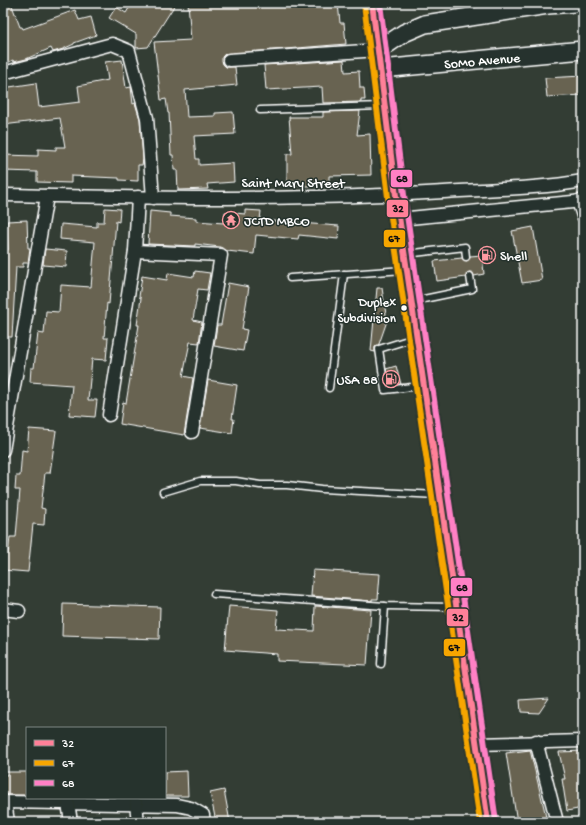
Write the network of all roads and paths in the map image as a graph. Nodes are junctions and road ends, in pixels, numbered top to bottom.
1 (372, 3) edge
2 (575, 3) edge
3 (583, 50) edge
4 (229, 60) dead end
5 (380, 60) junction
6 (3, 73) edge
7 (386, 106) junction
8 (260, 110) dead end
9 (583, 181) edge
10 (3, 195) edge
11 (46, 196) junction
12 (396, 196) junction
13 (138, 197) junction
14 (153, 198) junction
15 (580, 201) edge
16 (583, 216) edge
17 (399, 219) junction
18 (135, 251) junction
19 (466, 257) dead end
20 (406, 262) junction
21 (344, 274) junction
22 (470, 276) dead end
23 (290, 278) dead end
24 (412, 302) junction
25 (417, 337) junction
26 (425, 386) junction
27 (329, 388) dead end
28 (109, 415) dead end
29 (192, 432) dead end
30 (3, 450) edge
31 (163, 492) dead end
32 (441, 495) junction
33 (214, 594) dead end
34 (385, 606) junction
35 (456, 607) junction
36 (3, 609) edge
37 (19, 611) dead end
38 (381, 664) dead end
39 (536, 741) junction
40 (583, 741) edge
41 (478, 744) junction
42 (4, 802) edge
43 (68, 803) junction
44 (136, 804) junction
45 (8, 822) edge
46 (71, 822) edge
47 (138, 822) edge
48 (204, 822) edge
49 (488, 822) edge
50 (557, 822) edge

1 - 5 main road
2 - 5 main road
3 - 5 main road, SoMo Avenue
4 - 5 street
5 - 7 main road
6 - 14 street
7 - 8 lane
7 - 12 main road
9 - 12 street, Saint Mary Street
10 - 11 street, Saint Mary Street
11 - 13 street, Saint Mary Street
11 - 30 street
12 - 14 street, Saint Mary Street
12 - 17 main road
13 - 14 street, Saint Mary Street
13 - 18 street
15 - 16 street
15 - 17 street
17 - 20 main road
18 - 28 street
18 - 29 street
19 - 20 lane
20 - 21 lane
20 - 24 main road
21 - 23 lane
21 - 27 lane
22 - 24 lane
24 - 25 main road
25 - 26 main road
25 - 26 lane
26 - 32 main road
31 - 32 lane
32 - 35 main road
33 - 34 lane
34 - 35 lane
34 - 38 lane
35 - 41 main road
36 - 37 street
39 - 40 street
39 - 41 street
39 - 50 street
41 - 49 main road
42 - 43 street
42 - 45 street
43 - 44 street
43 - 46 street
44 - 47 street
44 - 48 street

